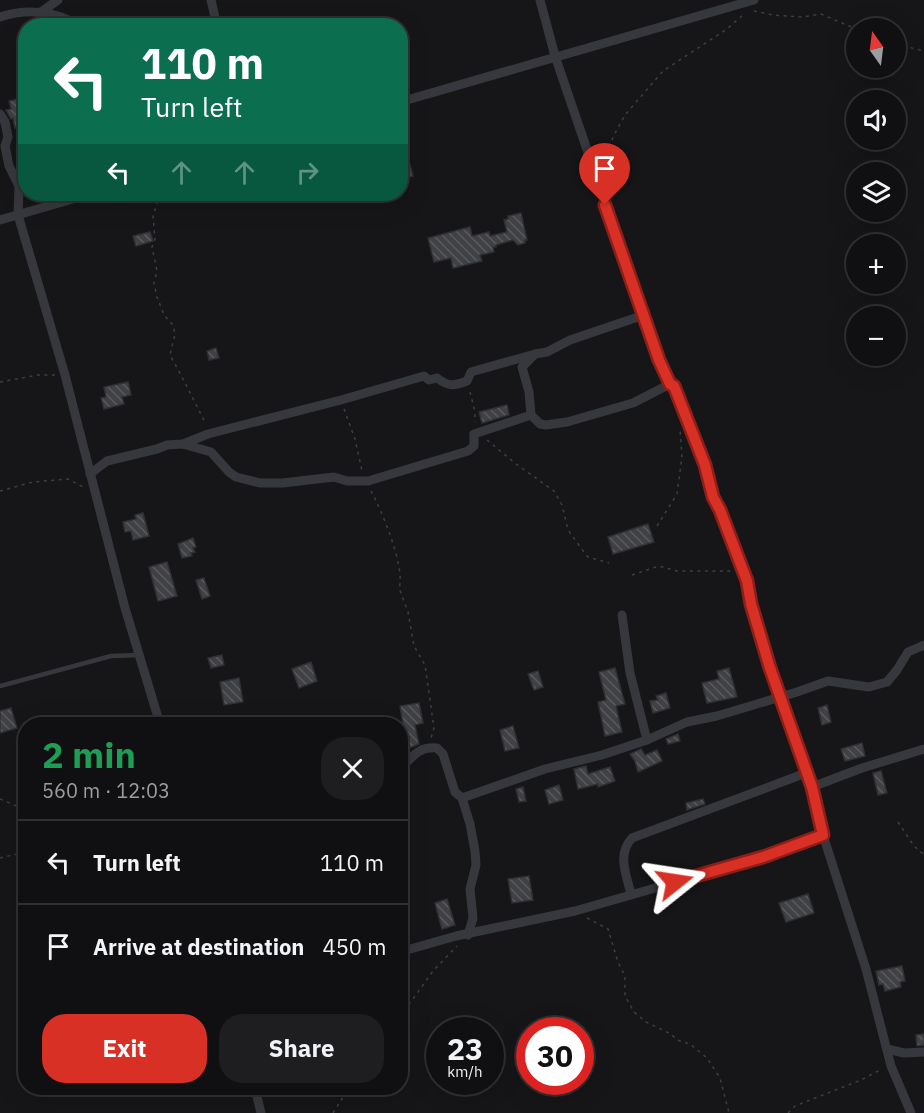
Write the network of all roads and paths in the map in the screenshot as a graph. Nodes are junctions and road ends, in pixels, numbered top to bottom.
1 (58, 0) edge
2 (212, 0) edge
3 (540, 0) edge
4 (749, 4) edge
5 (41, 12) junction
6 (0, 17) edge
7 (65, 18) edge
8 (215, 18) edge
9 (846, 25) edge
10 (906, 46) edge
11 (924, 51) edge
12 (555, 56) junction
13 (408, 100) edge
14 (0, 114) edge
15 (595, 175) junction
16 (18, 184) edge
17 (18, 201) edge
18 (66, 201) edge
19 (158, 201) edge
20 (18, 215) junction
21 (0, 220) edge
22 (644, 315) junction
23 (535, 354) junction
24 (64, 375) junction
25 (467, 381) junction
26 (0, 382) edge
27 (670, 384) junction
28 (341, 400) junction
29 (531, 415) junction
30 (680, 428) dead end
31 (208, 434) junction
32 (474, 434) junction
33 (183, 444) junction
34 (90, 474) junction
35 (364, 481) junction
36 (0, 491) edge
37 (95, 494) junction
38 (657, 526) dead end
39 (609, 563) dead end
40 (743, 570) junction
41 (632, 575) dead end
42 (622, 615) dead end
43 (924, 645) edge
44 (139, 654) junction
45 (0, 686) edge
46 (780, 696) junction
47 (158, 717) edge
48 (647, 740) junction
49 (428, 747) junction
50 (924, 749) edge
51 (408, 760) edge
52 (806, 772) junction
53 (812, 787) junction
54 (462, 798) junction
55 (0, 799) edge
56 (18, 807) edge
57 (898, 822) dead end
58 (823, 835) junction
59 (18, 854) edge
60 (924, 855) edge
61 (0, 858) edge
62 (631, 894) junction
63 (575, 911) junction
64 (468, 935) junction
65 (408, 950) edge
66 (408, 1006) edge
67 (887, 1049) junction
68 (924, 1052) edge
69 (891, 1066) junction
70 (257, 1095) edge
71 (345, 1095) edge
72 (261, 1113) edge
73 (333, 1113) edge
74 (729, 1113) edge
75 (788, 1113) edge
76 (911, 1113) edge

1 - 5 street
2 - 8 street
3 - 12 street
4 - 9 path
4 - 12 street
4 - 15 path
5 - 6 street
5 - 7 street
10 - 11 path
12 - 13 street
12 - 15 street
14 - 16 street
15 - 22 street
17 - 20 street
18 - 20 street
19 - 31 path
20 - 21 street
20 - 24 street
22 - 23 street
22 - 27 street
23 - 25 street
23 - 29 street
24 - 26 path
24 - 34 street
25 - 28 street
25 - 32 path
27 - 29 street
27 - 40 street
28 - 31 street
28 - 35 path
29 - 32 street
30 - 38 path
31 - 33 street
32 - 35 street
32 - 39 path
33 - 34 street
33 - 35 street
34 - 37 street
35 - 49 path
36 - 37 path
37 - 44 street
40 - 41 path
40 - 46 street
42 - 48 street
43 - 46 street
44 - 45 lane
44 - 47 street
46 - 48 street
46 - 52 street
48 - 54 street
49 - 51 street
49 - 54 street
50 - 53 street
52 - 53 street
52 - 62 street
53 - 58 street
54 - 64 street
55 - 56 path
57 - 60 path
58 - 62 street
58 - 67 street
59 - 61 path
62 - 63 street
63 - 64 street
63 - 74 path
64 - 65 street
64 - 66 path
67 - 68 street
67 - 69 street
69 - 75 path
69 - 76 street
70 - 72 street
71 - 73 path

